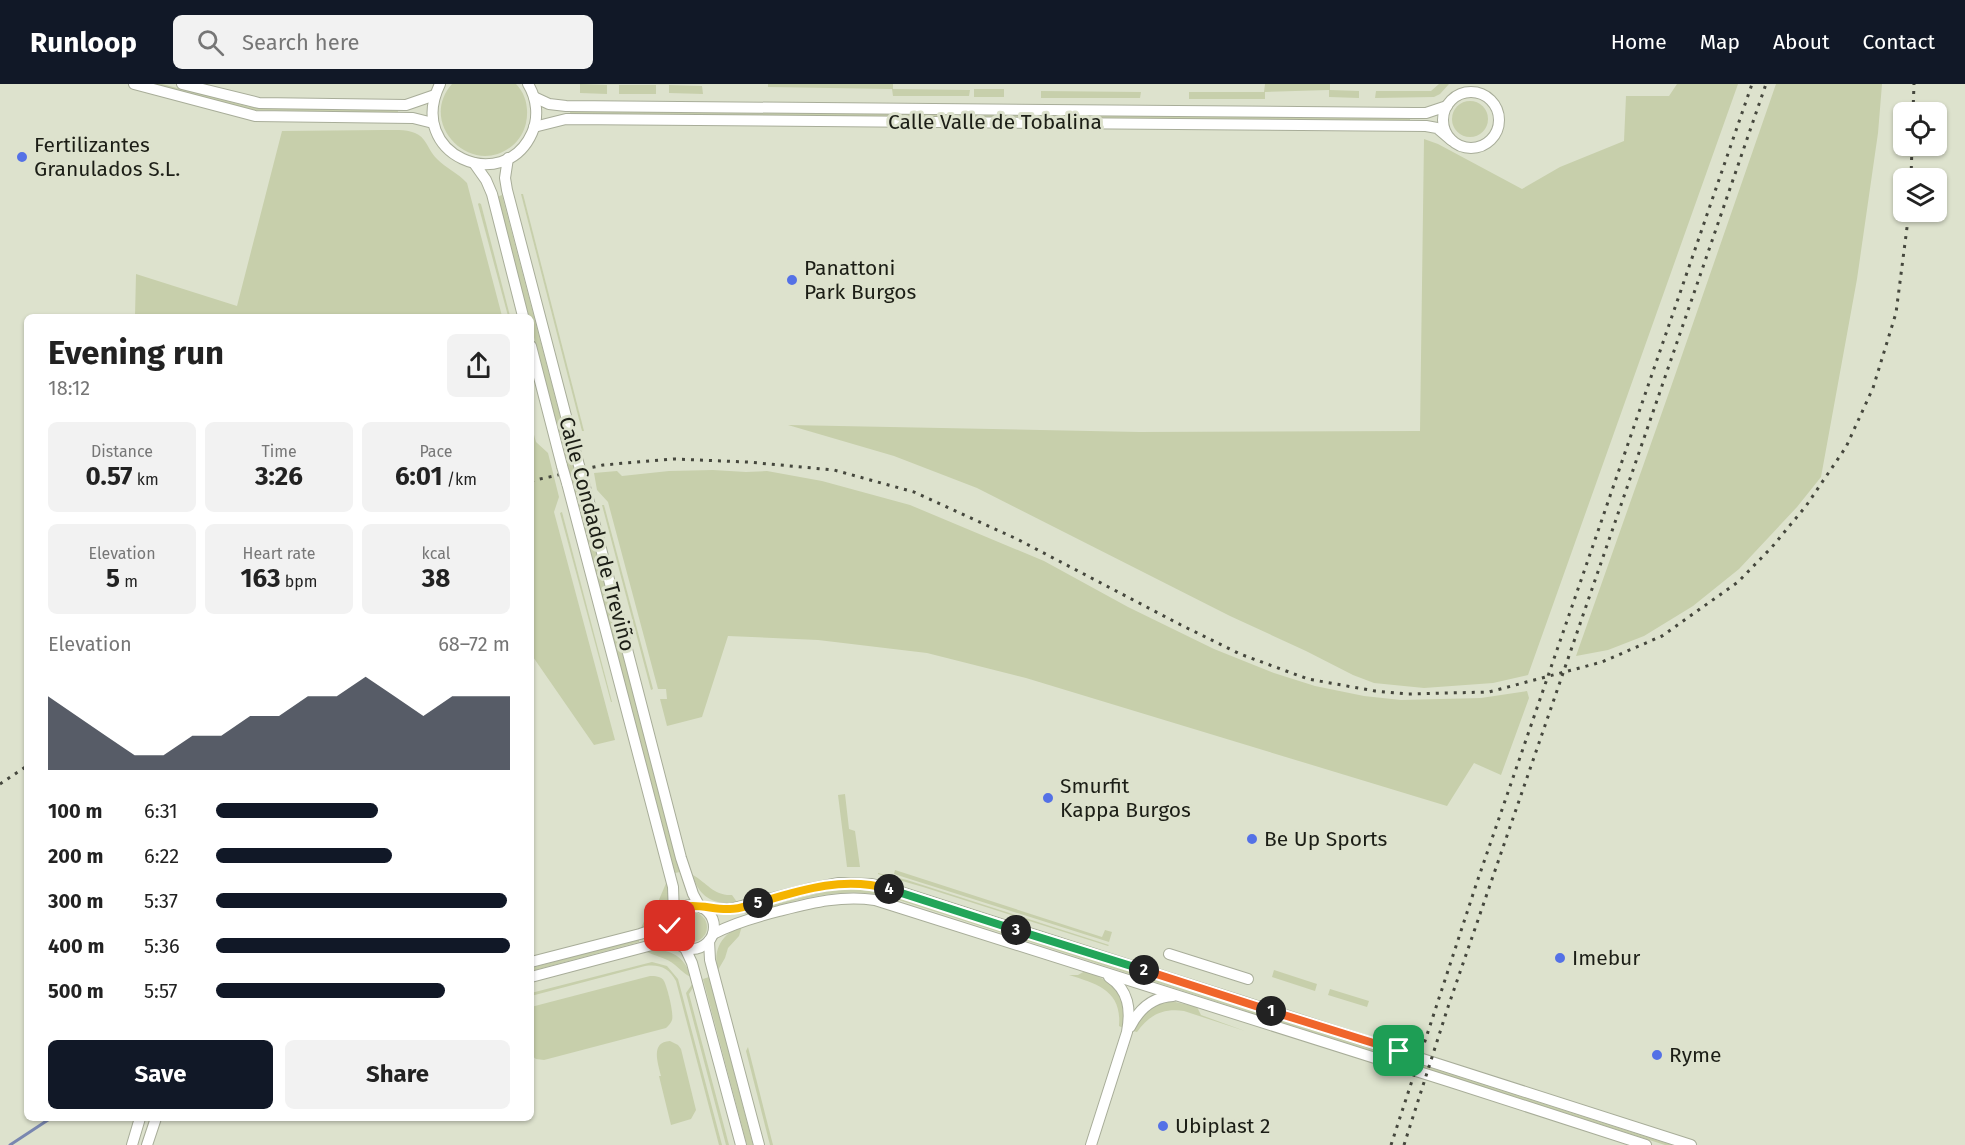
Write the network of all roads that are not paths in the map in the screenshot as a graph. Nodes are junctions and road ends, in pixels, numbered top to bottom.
1 (134, 84) edge
2 (182, 84) edge
3 (440, 84) edge
4 (528, 84) edge
5 (1462, 84) edge
6 (1479, 84) edge
7 (435, 95) junction
8 (534, 97) junction
9 (1485, 97) junction
10 (1448, 104) junction
11 (433, 123) junction
12 (534, 127) junction
13 (1451, 140) junction
14 (508, 158) junction
15 (474, 163) junction
16 (522, 314) edge
17 (534, 358) edge
18 (701, 907) junction
19 (674, 915) junction
20 (711, 937) junction
21 (682, 946) junction
22 (1169, 954) dead end
23 (534, 961) edge
24 (1099, 970) junction
25 (534, 976) edge
26 (1248, 979) dead end
27 (1177, 996) junction
28 (1127, 1032) junction
29 (139, 1121) edge
30 (155, 1121) edge
31 (1613, 1135) junction
32 (132, 1145) edge
33 (147, 1145) edge
34 (741, 1145) edge
35 (759, 1145) edge
36 (1091, 1145) edge
37 (1628, 1145) edge
38 (1646, 1145) edge
39 (1690, 1145) edge

1 - 11 street
2 - 7 street
3 - 7 street
4 - 8 street
5 - 10 street
6 - 9 street
7 - 11 street
8 - 10 street, Calle Valle de Tobalina
8 - 12 street
9 - 10 street
9 - 13 street
10 - 13 street
11 - 15 street
12 - 13 street, Calle Valle de Tobalina
12 - 14 street
14 - 15 street
14 - 18 street, Calle Condado de Treviño, bridge
15 - 16 street
17 - 19 street, Calle Condado de Treviño, bridge
18 - 19 street
18 - 20 street
18 - 39 street
19 - 21 street
19 - 23 street
20 - 21 street
20 - 24 street
20 - 35 street
21 - 25 street
21 - 34 street
22 - 26 street
24 - 27 street
24 - 28 street
27 - 28 street
27 - 31 street
28 - 36 street
29 - 32 street
30 - 33 street
31 - 37 street
31 - 38 street

